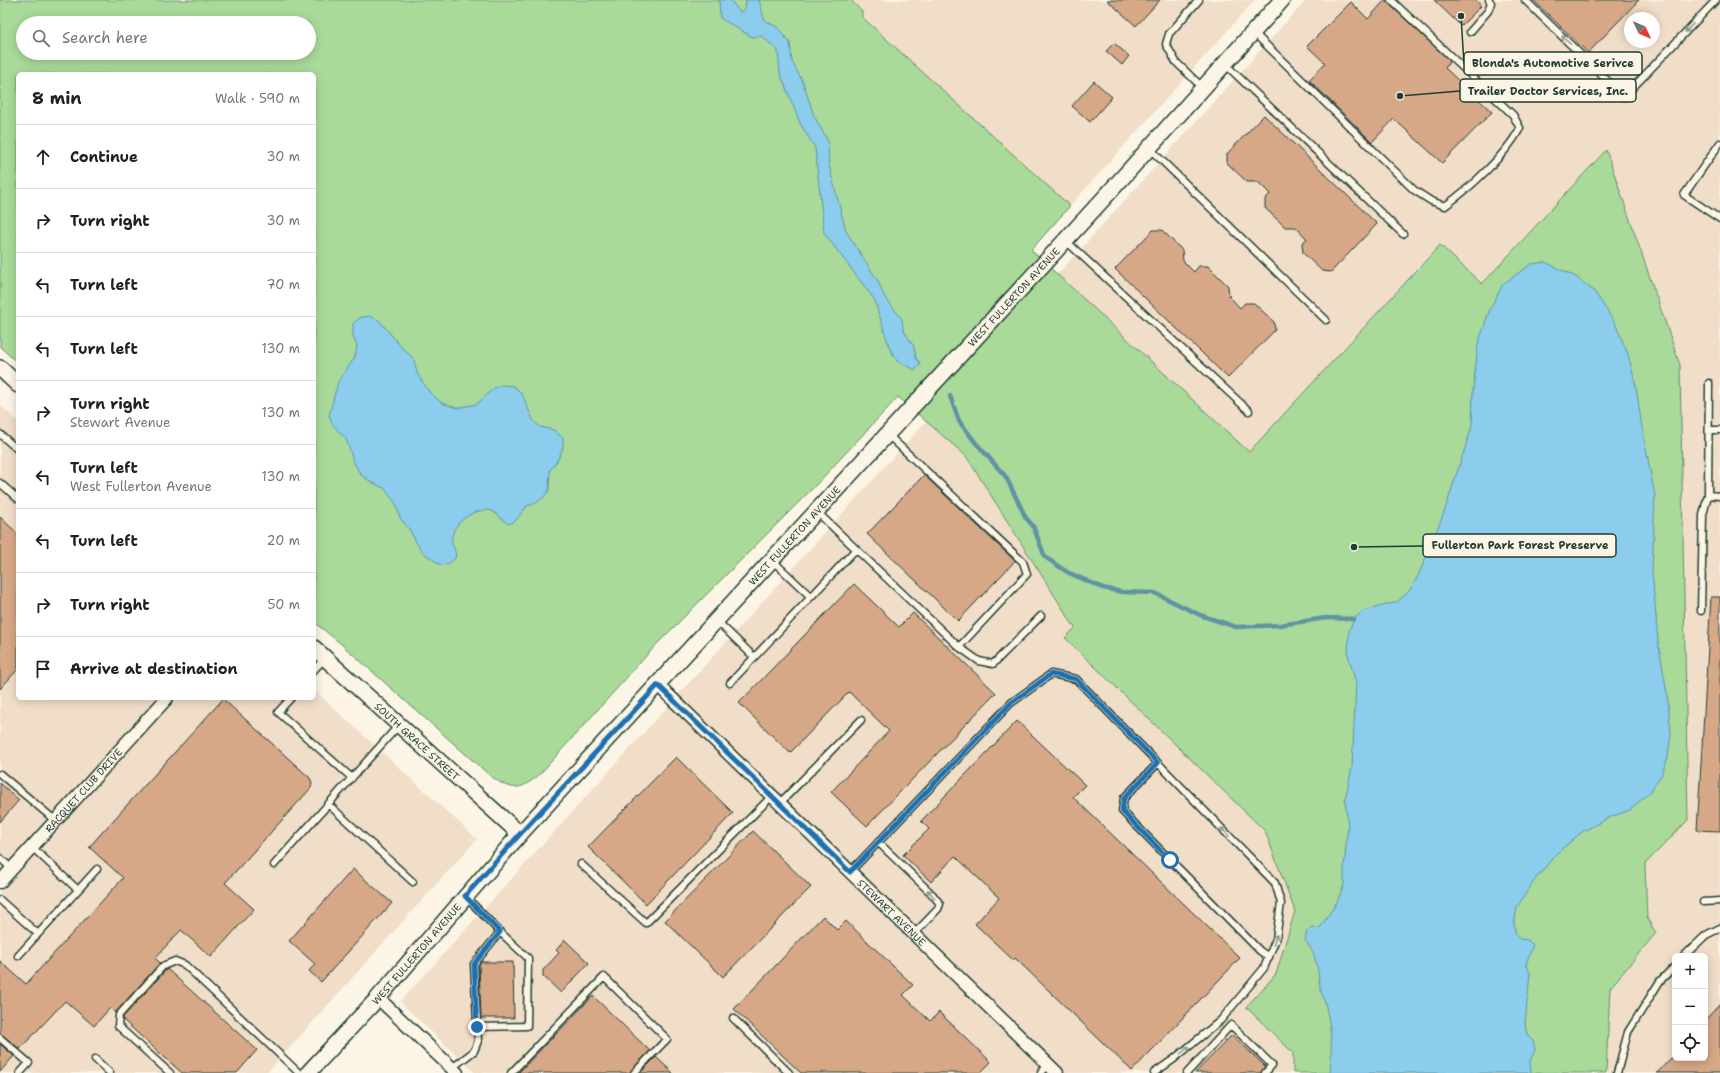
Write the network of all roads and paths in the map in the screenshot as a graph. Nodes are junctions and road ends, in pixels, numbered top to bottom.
1 (1199, 0) edge
2 (1282, 0) edge
3 (1391, 0) edge
4 (1489, 0) edge
5 (1525, 0) edge
6 (1716, 0) edge
7 (1253, 32) junction
8 (1470, 32) dead end
9 (1225, 64) junction
10 (1203, 88) junction
11 (1720, 143) edge
12 (1149, 148) junction
13 (1720, 219) edge
14 (1403, 234) dead end
15 (1065, 240) junction
16 (1326, 320) dead end
17 (1, 371) edge
18 (16, 383) edge
19 (1709, 383) dead end
20 (1249, 411) dead end
21 (1709, 430) junction
22 (1720, 430) edge
23 (0, 434) edge
24 (887, 434) junction
25 (16, 448) edge
26 (0, 483) edge
27 (1708, 496) junction
28 (1720, 496) edge
29 (16, 497) edge
30 (816, 511) junction
31 (856, 549) junction
32 (772, 560) junction
33 (811, 597) junction
34 (1701, 611) dead end
35 (1041, 616) dead end
36 (717, 620) junction
37 (959, 647) junction
38 (319, 653) edge
39 (754, 657) junction
40 (316, 663) edge
41 (730, 683) dead end
42 (658, 685) junction
43 (165, 700) edge
44 (289, 700) edge
45 (861, 720) dead end
46 (399, 725) junction
47 (1158, 763) junction
48 (0, 774) edge
49 (352, 778) junction
50 (776, 800) junction
51 (328, 804) junction
52 (56, 821) junction
53 (520, 834) junction
54 (878, 842) junction
55 (32, 847) junction
56 (0, 858) edge
57 (274, 864) dead end
58 (581, 864) dead end
59 (12, 869) junction
60 (97, 869) dead end
61 (850, 872) junction
62 (0, 882) edge
63 (413, 882) dead end
64 (78, 890) junction
65 (465, 896) junction
66 (0, 900) edge
67 (1720, 901) edge
68 (1703, 902) dead end
69 (1720, 928) edge
70 (500, 932) junction
71 (38, 934) junction
72 (914, 934) junction
73 (1687, 953) edge
74 (18, 956) dead end
75 (1269, 957) junction
76 (1672, 969) edge
77 (378, 998) junction
78 (733, 1018) dead end
79 (477, 1027) junction
80 (0, 1038) edge
81 (95, 1059) dead end
82 (1048, 1070) edge
83 (455, 1071) edge
84 (20, 1073) edge
85 (110, 1073) edge
86 (170, 1073) edge
87 (300, 1073) edge
88 (308, 1073) edge
89 (511, 1073) edge
90 (634, 1073) edge
91 (789, 1073) edge
92 (1154, 1073) edge
93 (1187, 1073) edge
94 (1265, 1073) edge
95 (1617, 1073) edge

1 - 10 lane
2 - 7 street, WEST FULLERTON AVENUE
3 - 7 lane
4 - 8 lane
6 -> 5 lane
7 - 9 street, WEST FULLERTON AVENUE
9 - 10 street, WEST FULLERTON AVENUE
9 - 14 lane
10 - 12 street, WEST FULLERTON AVENUE
11 - 13 lane
12 - 15 street, WEST FULLERTON AVENUE
12 - 16 lane
15 - 20 lane
15 - 24 street, WEST FULLERTON AVENUE
17 - 18 street
19 - 21 lane
21 - 22 lane
21 - 27 lane
23 - 25 lane
24 - 30 street, WEST FULLERTON AVENUE
24 - 37 lane
26 - 29 lane
27 - 28 lane
27 - 34 lane
30 - 31 lane
30 - 32 street, WEST FULLERTON AVENUE
31 - 33 lane
31 - 37 lane
32 - 33 lane
32 - 36 street, WEST FULLERTON AVENUE
33 - 39 lane
35 - 37 lane
36 - 39 lane
36 - 42 street, WEST FULLERTON AVENUE
38 - 40 lane
38 - 46 street, SOUTH GRACE STREET
39 - 41 lane
42 - 50 street, STEWART AVENUE
42 - 53 street, WEST FULLERTON AVENUE
43 - 52 street, RACQUET CLUB DRIVE
44 - 49 lane
45 - 50 lane
46 - 49 lane
46 - 53 street, SOUTH GRACE STREET
47 - 54 lane
75 -> 47 lane
47 - 75 lane
48 - 52 lane
49 - 51 lane
50 - 58 lane
50 - 61 street, STEWART AVENUE
51 - 57 lane
51 - 63 lane
52 - 55 street, RACQUET CLUB DRIVE
53 - 65 street, WEST FULLERTON AVENUE
54 - 61 lane
72 -> 54 lane
55 - 59 street, RACQUET CLUB DRIVE
55 - 64 lane
56 - 59 lane
59 - 62 street, RACQUET CLUB DRIVE
60 - 64 lane
61 - 72 street, STEWART AVENUE
64 - 71 lane
65 - 70 lane
65 - 77 street, WEST FULLERTON AVENUE
66 - 71 lane
67 - 68 lane
69 - 73 lane
70 - 79 lane
70 - 79 lane
71 - 74 lane
72 - 82 street, STEWART AVENUE
92 -> 75 lane
76 - 95 lane
77 - 83 street
77 - 88 street, WEST FULLERTON AVENUE
78 - 91 lane
79 - 83 lane
80 - 84 lane
81 - 85 lane
86 - 87 lane
89 - 90 lane
93 - 94 lane

